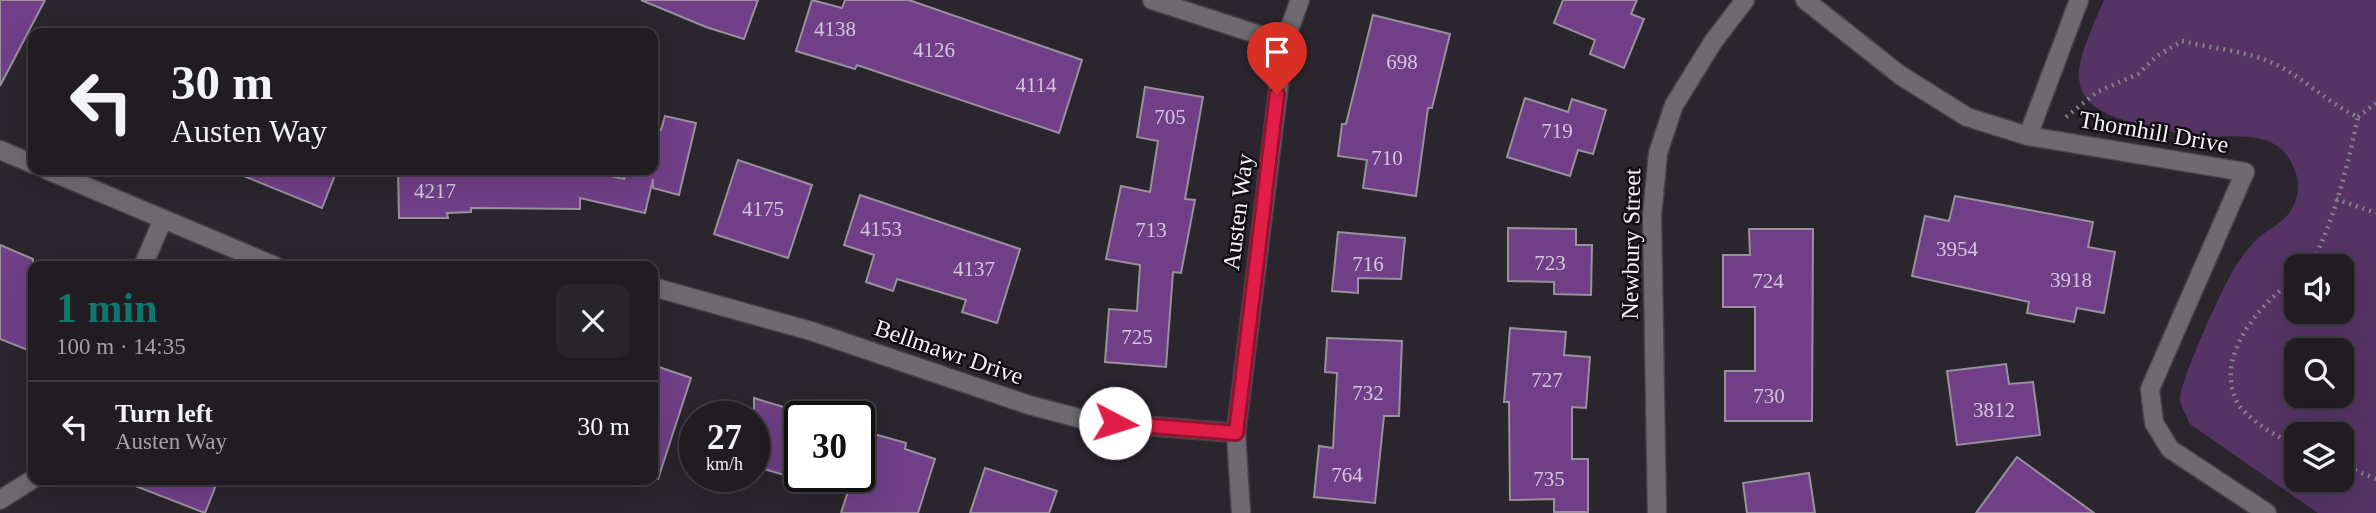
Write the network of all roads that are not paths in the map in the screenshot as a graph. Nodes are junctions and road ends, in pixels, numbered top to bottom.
1 (1152, 0) edge
2 (1300, 0) edge
3 (1745, 0) edge
4 (1805, 0) edge
5 (2080, 0) edge
6 (1284, 43) junction
7 (2034, 136) junction
8 (0, 150) edge
9 (28, 162) edge
10 (59, 175) edge
11 (163, 219) junction
12 (145, 261) edge
13 (263, 261) edge
14 (658, 288) edge
15 (1236, 433) junction
16 (28, 482) edge
17 (0, 500) edge
18 (1241, 513) edge
19 (1657, 513) edge
20 (2267, 513) edge

1 - 6 street
2 - 6 street, Austen Way
3 - 19 street, Newbury Street
4 - 7 street, Thornhill Drive
5 - 7 street
6 - 15 street, Austen Way
7 - 20 street, Thornhill Drive
8 - 9 street
10 - 11 street
11 - 12 street
11 - 13 street
14 - 15 street, Bellmawr Drive
15 - 18 street, Austen Way
16 - 17 street

